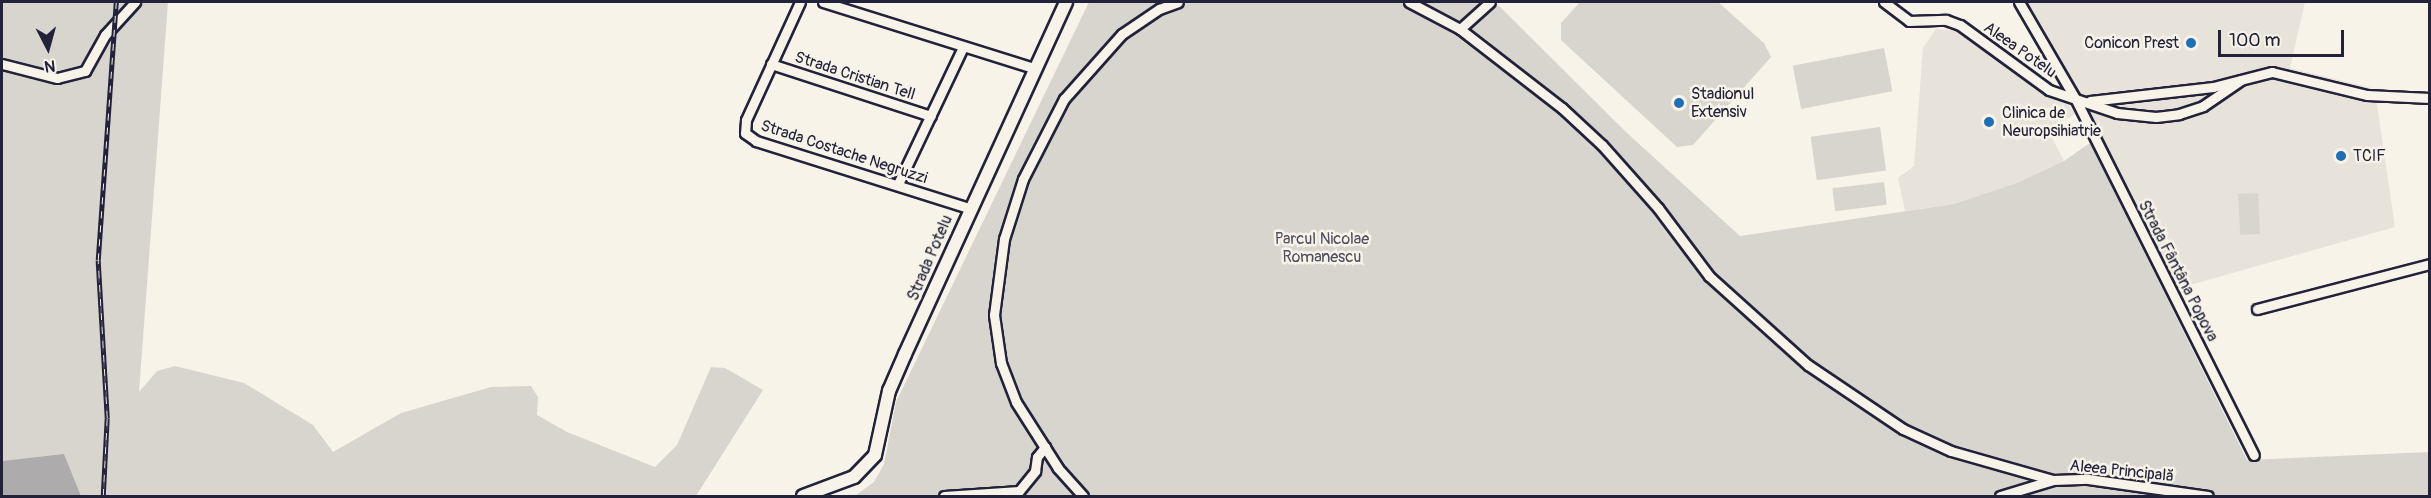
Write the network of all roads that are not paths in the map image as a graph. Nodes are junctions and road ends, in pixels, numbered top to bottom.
1 (135, 2) edge
2 (800, 2) edge
3 (823, 2) edge
4 (1066, 2) edge
5 (1179, 2) edge
6 (1409, 2) edge
7 (1490, 2) edge
8 (1884, 2) edge
9 (2019, 2) edge
10 (1460, 29) junction
11 (963, 46) junction
12 (2, 64) edge
13 (771, 64) junction
14 (1034, 69) junction
15 (2241, 80) junction
16 (2430, 98) edge
17 (2076, 100) junction
18 (931, 116) junction
19 (898, 184) junction
20 (969, 208) junction
21 (2430, 264) edge
22 (2257, 309) dead end
23 (1045, 447) junction
24 (2254, 454) dead end
25 (2053, 480) junction
26 (803, 496) edge
27 (944, 496) edge
28 (1083, 496) edge
29 (2000, 496) edge
30 (2208, 496) edge

1 - 12 street
2 - 13 street, Strada Costache Negruzzi
3 - 11 street
4 - 14 main road, Strada Potelu
5 - 23 street
6 - 10 street
7 - 10 street
8 - 17 street, Aleea Potelu
9 - 17 street, Strada Fântâna Popova
10 - 25 street
11 - 14 street
11 - 18 street
13 - 18 street, Strada Cristian Tell
13 - 19 street, Strada Costache Negruzzi
14 - 20 main road, Strada Potelu
15 - 16 street
15 - 17 street
15 - 17 street
17 - 24 street, Strada Fântâna Popova
18 - 19 street
19 - 20 street, Strada Costache Negruzzi
20 - 26 main road, Strada Potelu
21 - 22 street
23 - 27 street
23 - 28 street
25 - 29 street, Aleea Principală
25 - 30 street, Aleea Principală

